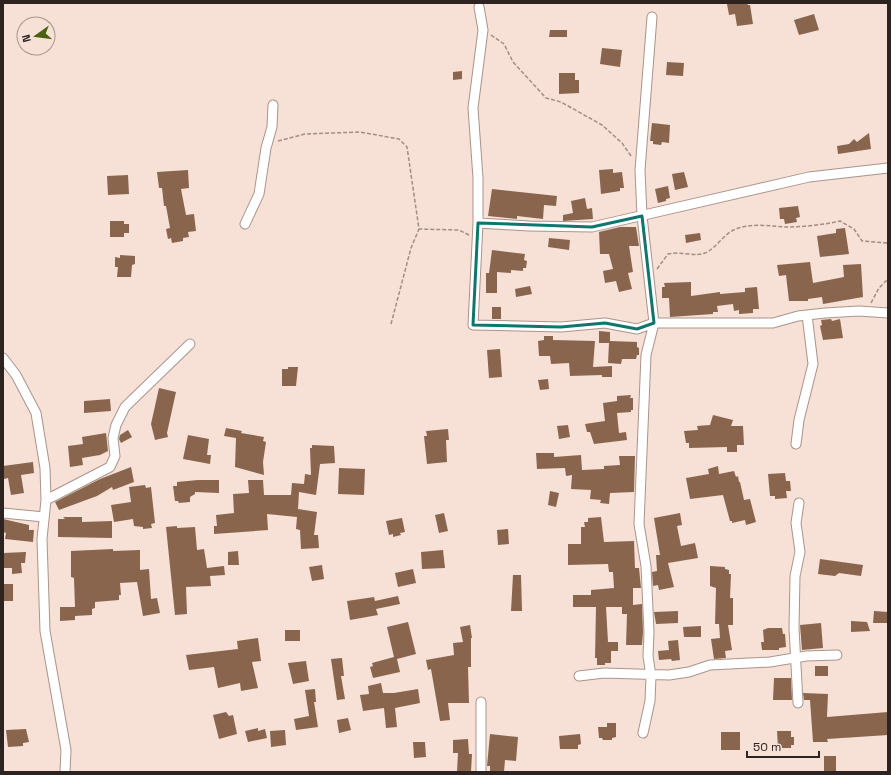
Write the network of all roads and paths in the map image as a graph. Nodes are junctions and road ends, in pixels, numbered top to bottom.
1 (479, 7) dead end
2 (652, 17) dead end
3 (483, 30) junction
4 (273, 105) dead end
5 (266, 148) junction
6 (888, 168) edge
7 (640, 170) junction
8 (642, 216) junction
9 (478, 223) junction
10 (245, 224) dead end
11 (419, 229) junction
12 (477, 239) junction
13 (888, 243) edge
14 (888, 279) edge
15 (649, 280) junction
16 (859, 311) junction
17 (888, 313) edge
18 (807, 315) junction
19 (654, 323) junction
20 (391, 324) dead end
21 (190, 344) dead end
22 (3, 358) edge
23 (796, 444) dead end
24 (46, 500) junction
25 (799, 503) dead end
26 (3, 513) edge
27 (44, 518) junction
28 (837, 655) dead end
29 (796, 657) junction
30 (579, 676) dead end
31 (651, 676) junction
32 (481, 702) dead end
33 (798, 703) dead end
34 (643, 733) dead end
35 (66, 772) edge
36 (481, 772) edge

1 - 3 street
2 - 7 street
3 - 7 path
3 - 9 street
4 - 5 street
5 - 10 street
5 - 11 path
6 - 8 street
7 - 8 street
8 - 9 street
8 - 15 street
9 - 12 street
11 - 12 path
11 - 20 path
12 - 19 street
13 - 15 path
14 - 16 path
15 - 19 street
16 - 17 street
16 - 18 street
18 - 19 street
18 - 23 street
19 - 31 street
21 - 24 street
22 - 24 street
24 - 27 street
25 - 29 street
26 - 27 street
27 - 35 street
28 - 29 street
29 - 31 street
29 - 33 street
30 - 31 street
31 - 34 street
32 - 36 street

